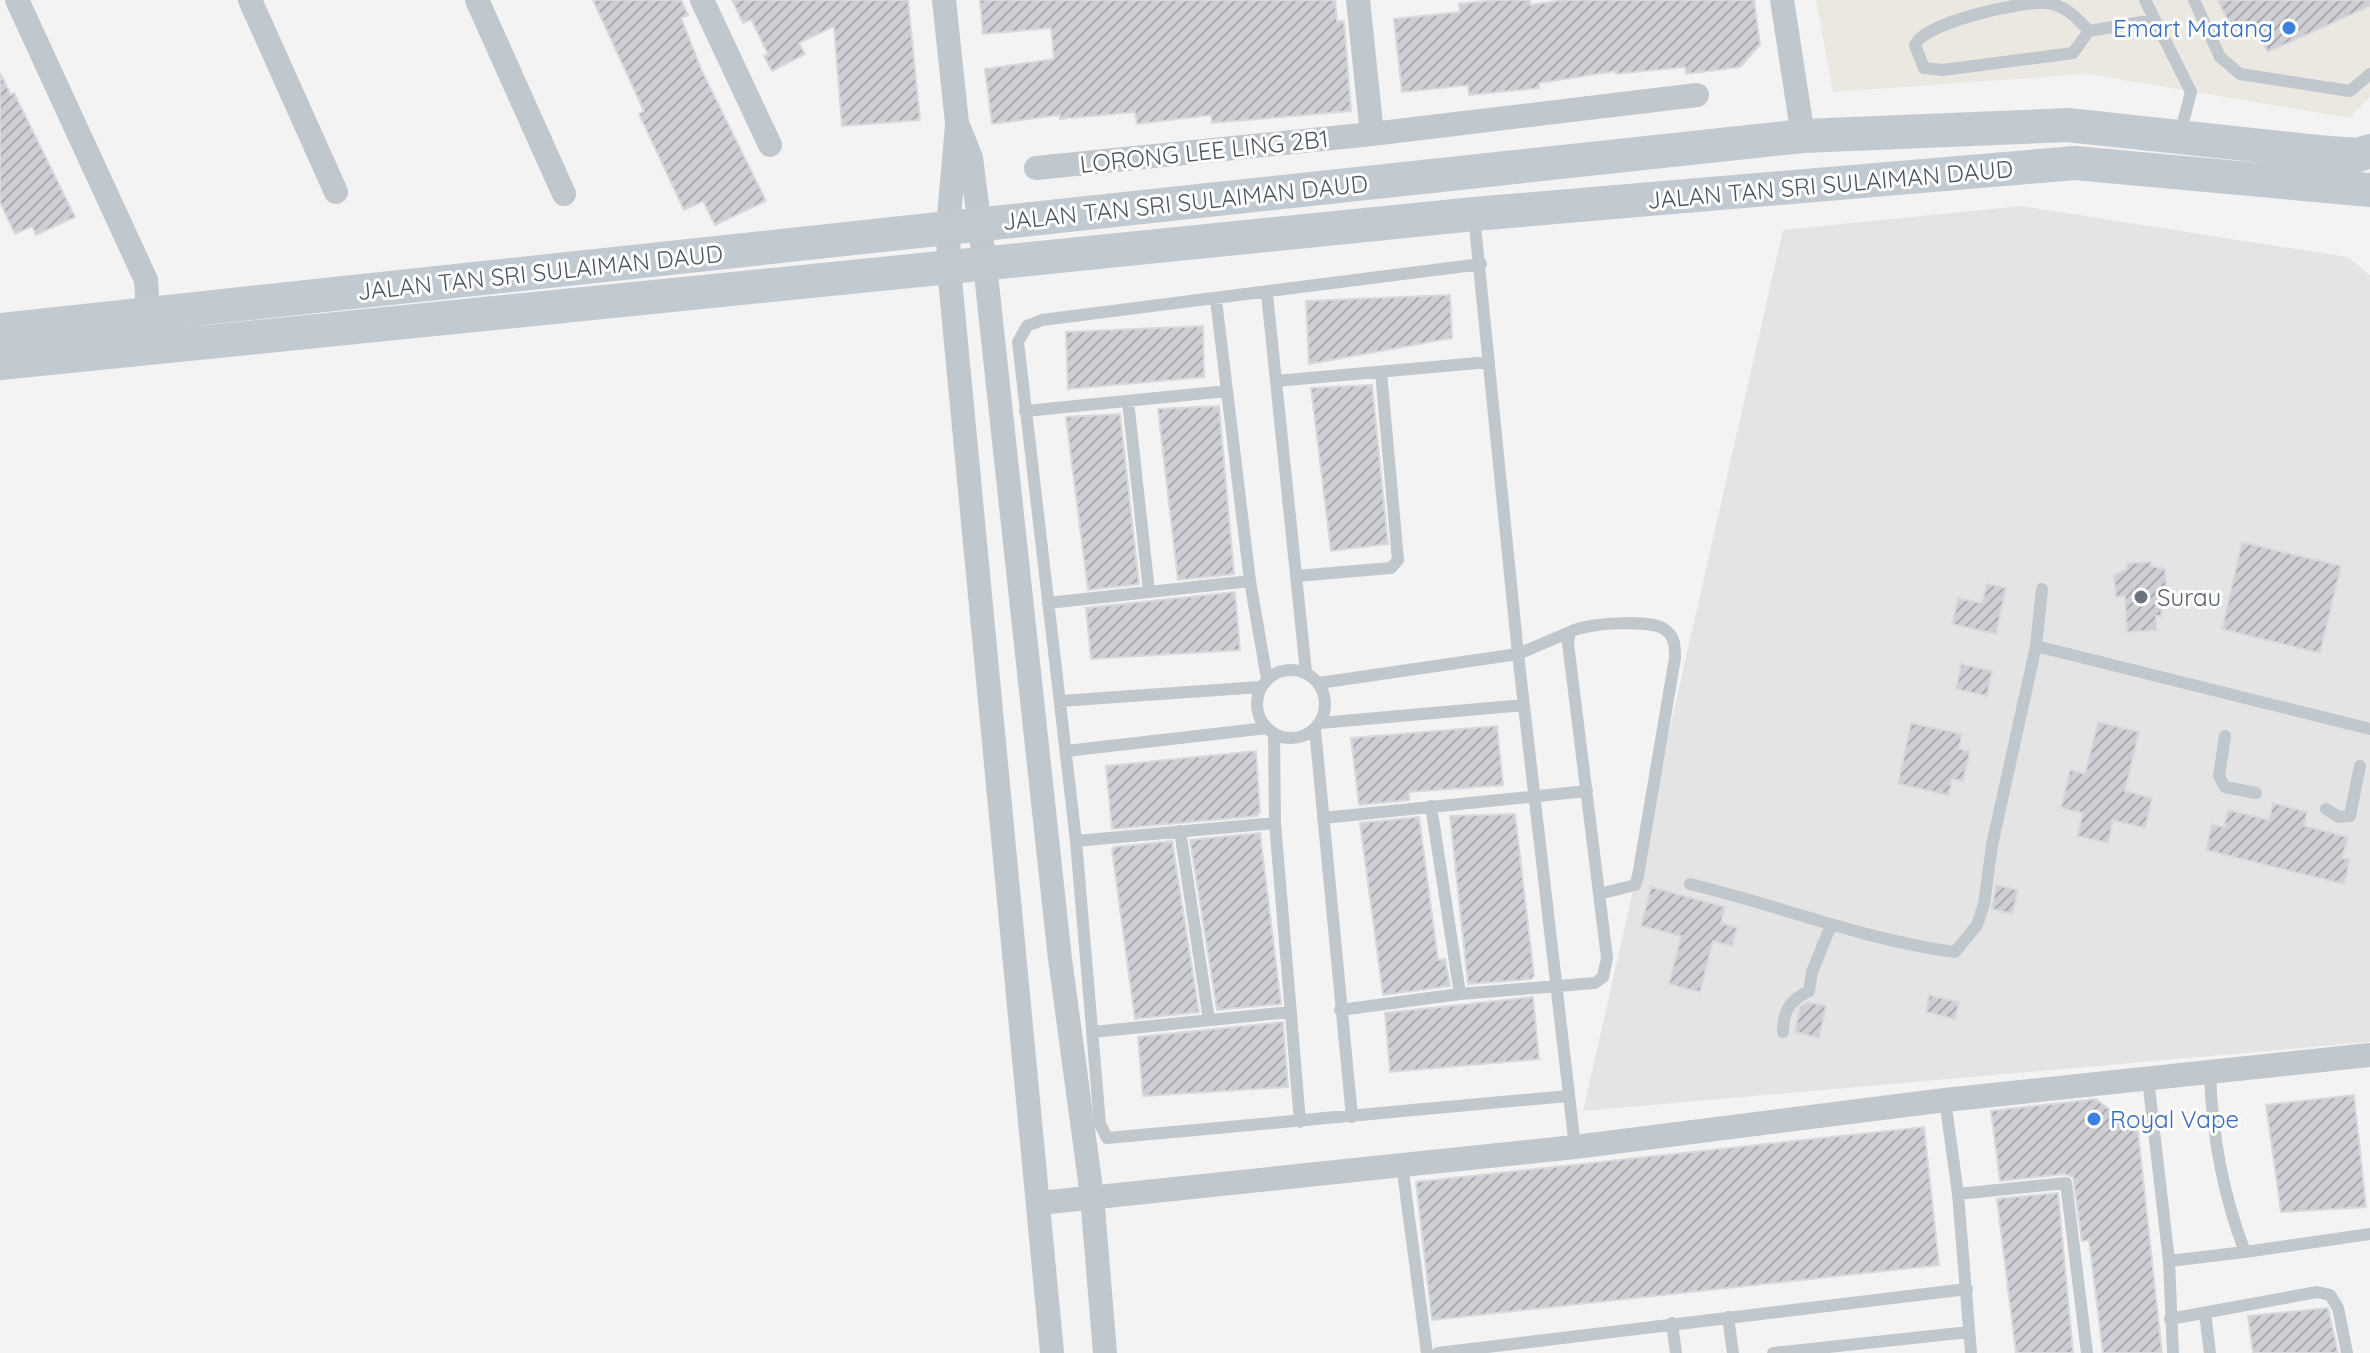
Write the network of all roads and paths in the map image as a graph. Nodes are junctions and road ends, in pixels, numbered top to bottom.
1 (17, 0) edge
2 (250, 0) edge
3 (477, 0) edge
4 (702, 0) edge
5 (944, 0) edge
6 (1358, 0) edge
7 (1782, 0) edge
8 (2145, 0) edge
9 (2194, 0) edge
10 (2154, 20) junction
11 (2089, 31) junction
12 (2370, 74) edge
13 (1697, 95) dead end
14 (1372, 134) junction
15 (1803, 136) junction
16 (2179, 137) junction
17 (770, 145) dead end
18 (2370, 151) edge
19 (1036, 168) dead end
20 (2370, 190) edge
21 (336, 192) dead end
22 (564, 194) dead end
23 (1474, 214) junction
24 (963, 226) junction
25 (1481, 264) junction
26 (985, 265) junction
27 (949, 269) junction
28 (1267, 294) junction
29 (1216, 300) junction
30 (148, 314) junction
31 (0, 330) edge
32 (1489, 362) junction
33 (0, 363) edge
34 (1381, 372) junction
35 (1276, 381) junction
36 (1227, 391) junction
37 (1128, 401) junction
38 (1025, 411) junction
39 (1005, 469) junction
40 (967, 471) junction
41 (1036, 504) junction
42 (1010, 507) junction
43 (1296, 576) junction
44 (1250, 581) junction
45 (2042, 589) dead end
46 (1149, 591) junction
47 (1048, 603) junction
48 (1570, 632) junction
49 (2036, 646) junction
50 (1518, 654) junction
51 (1306, 672) junction
52 (1264, 683) junction
53 (1319, 683) junction
54 (1060, 701) junction
55 (1524, 705) junction
56 (1317, 726) junction
57 (2370, 729) edge
58 (1270, 731) junction
59 (2225, 736) dead end
60 (1066, 751) junction
61 (2360, 766) dead end
62 (1587, 791) junction
63 (2256, 793) dead end
64 (1534, 796) junction
65 (1431, 806) junction
66 (2326, 809) dead end
67 (1323, 818) junction
68 (1275, 823) junction
69 (1180, 831) junction
70 (1076, 841) junction
71 (1690, 884) dead end
72 (1599, 894) junction
73 (1831, 925) junction
74 (1060, 959) junction
75 (1085, 961) junction
76 (1555, 987) junction
77 (1460, 994) junction
78 (1340, 1010) junction
79 (1290, 1012) junction
80 (1209, 1020) junction
81 (1093, 1032) junction
82 (1783, 1032) dead end
83 (2370, 1055) edge
84 (2210, 1073) junction
85 (2148, 1079) junction
86 (1568, 1096) junction
87 (1945, 1100) junction
88 (1352, 1117) junction
89 (1300, 1122) junction
90 (1575, 1147) junction
91 (1402, 1165) junction
92 (1958, 1194) junction
93 (1092, 1196) junction
94 (1040, 1203) junction
95 (2370, 1234) edge
96 (2245, 1252) junction
97 (2169, 1261) junction
98 (1967, 1289) junction
99 (2205, 1313) junction
100 (1728, 1317) junction
101 (2170, 1319) junction
102 (1672, 1323) junction
103 (1969, 1332) junction
104 (1831, 1350) edge
105 (1052, 1353) edge
106 (1105, 1353) edge
107 (1427, 1353) edge
108 (1438, 1353) edge
109 (1676, 1353) edge
110 (1733, 1353) edge
111 (1773, 1353) edge
112 (1971, 1353) edge
113 (2087, 1353) edge
114 (2173, 1353) edge
115 (2210, 1353) edge
116 (2347, 1353) edge

1 - 30 street
2 - 21 street
3 - 22 street
4 - 17 street
5 - 24 street
6 - 14 street
7 - 15 street
8 - 10 lane
9 - 12 lane
10 - 11 lane
10 - 16 lane
11 - 11 lane
13 - 14 street, LORONG LEE LING 2B1
14 - 19 street, LORONG LEE LING 2B1
15 - 16 main road, JALAN TAN SRI SULAIMAN DAUD
15 - 24 main road, JALAN TAN SRI SULAIMAN DAUD
16 - 18 main road, JALAN TAN SRI SULAIMAN DAUD
20 - 23 main road, JALAN TAN SRI SULAIMAN DAUD
23 - 25 lane
23 - 26 main road, JALAN TAN SRI SULAIMAN DAUD
24 - 26 street
24 - 27 street
24 - 30 main road, JALAN TAN SRI SULAIMAN DAUD
25 - 28 lane
25 - 32 lane
26 - 27 main road, JALAN TAN SRI SULAIMAN DAUD
26 - 39 street
27 - 33 main road, JALAN TAN SRI SULAIMAN DAUD
27 - 40 street
28 - 29 lane
28 - 35 lane
29 - 36 lane
29 - 38 lane
30 - 31 main road, JALAN TAN SRI SULAIMAN DAUD
32 - 34 lane
32 - 50 lane
34 - 35 lane
34 - 43 lane
35 - 43 lane
36 - 37 lane
36 - 44 lane
37 - 38 lane
37 - 46 lane
38 - 41 lane
39 - 40 street
39 - 42 street
40 - 94 street
41 - 42 lane
41 - 47 lane
42 - 74 street
43 - 51 lane
44 - 46 lane
44 - 52 lane
45 - 49 lane
46 - 47 lane
47 - 54 lane
48 - 50 lane
48 - 62 lane
48 - 72 lane
49 - 57 lane
49 - 73 lane
50 - 53 lane
50 - 55 lane
51 - 52 lane
51 - 53 lane
52 - 54 lane
52 - 58 lane
53 - 56 lane
54 - 60 lane
55 - 56 lane
55 - 64 lane
56 - 58 lane
56 - 67 lane
58 - 60 lane
58 - 68 lane
59 - 63 lane
60 - 70 lane
61 - 66 lane
62 - 64 lane
62 - 72 lane
64 - 65 lane
64 - 76 lane
65 - 67 lane
65 - 77 lane
67 - 78 lane
68 - 69 lane
68 - 79 lane
69 - 70 lane
69 - 80 lane
70 - 75 lane
71 - 73 lane
72 - 76 lane
73 - 82 lane
74 - 75 lane
74 - 93 street
75 - 81 lane
76 - 77 lane
76 - 86 lane
77 - 78 lane
78 - 88 lane
79 - 80 lane
79 - 89 lane
80 - 81 lane
81 - 89 lane
83 - 84 street
84 - 85 street
84 - 96 lane
85 - 87 street
85 - 97 lane
86 - 88 lane
86 - 90 lane
87 - 90 street
87 - 92 lane
88 - 89 lane
90 - 91 street
91 - 93 street
91 - 107 lane
92 - 98 lane
92 - 113 lane
93 - 94 street
93 - 106 street
94 - 105 street
95 - 96 lane
96 - 97 lane
97 - 101 lane
98 - 100 lane
98 - 103 lane
99 - 101 lane
99 - 115 lane
99 - 116 lane
100 - 102 lane
100 - 110 lane
101 - 114 lane
102 - 108 lane
102 - 109 lane
103 - 104 lane
103 - 112 lane
104 - 111 lane

